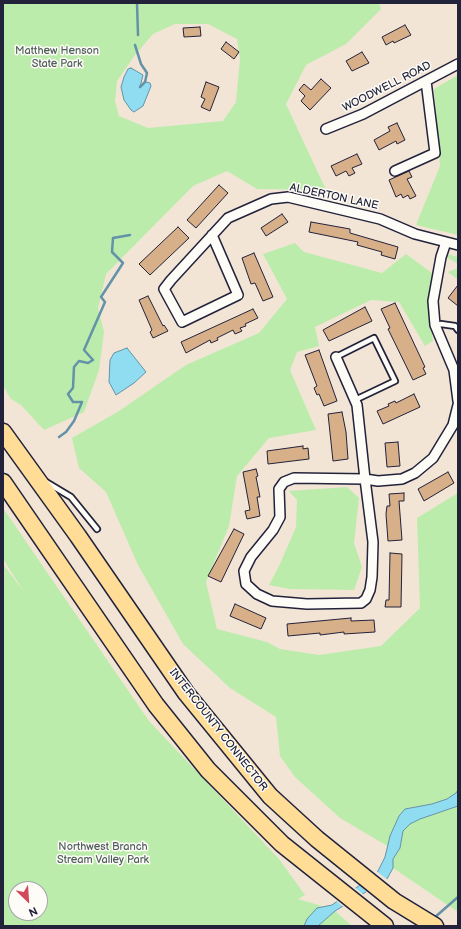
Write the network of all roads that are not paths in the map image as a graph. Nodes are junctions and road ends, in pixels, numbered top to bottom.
1 (458, 64) edge
2 (426, 81) junction
3 (326, 129) dead end
4 (395, 171) dead end
5 (212, 235) junction
6 (446, 242) junction
7 (458, 245) edge
8 (435, 325) junction
9 (458, 330) edge
10 (336, 357) joint
11 (457, 375) edge
12 (355, 400) junction
13 (458, 402) edge
14 (458, 405) edge
15 (3, 432) edge
16 (35, 477) junction
17 (365, 479) junction
18 (3, 482) edge
19 (97, 529) dead end
20 (385, 926) edge
21 (435, 926) edge

1 - 2 street, WOODWELL ROAD
2 - 3 street, WOODWELL ROAD
2 - 4 street
5 - 5 street, ALDERTON LANE
5 - 6 street, ALDERTON LANE
6 - 7 street, ALDERTON LANE
6 - 8 street
8 - 9 lane
8 - 11 street
10 - 12 street
10 - 12 lane
11 - 13 street
12 - 17 street
14 - 17 street
15 - 16 highway, INTERCOUNTY CONNECTOR
16 - 19 lane
16 - 21 highway, INTERCOUNTY CONNECTOR
17 - 17 street
18 - 20 highway

